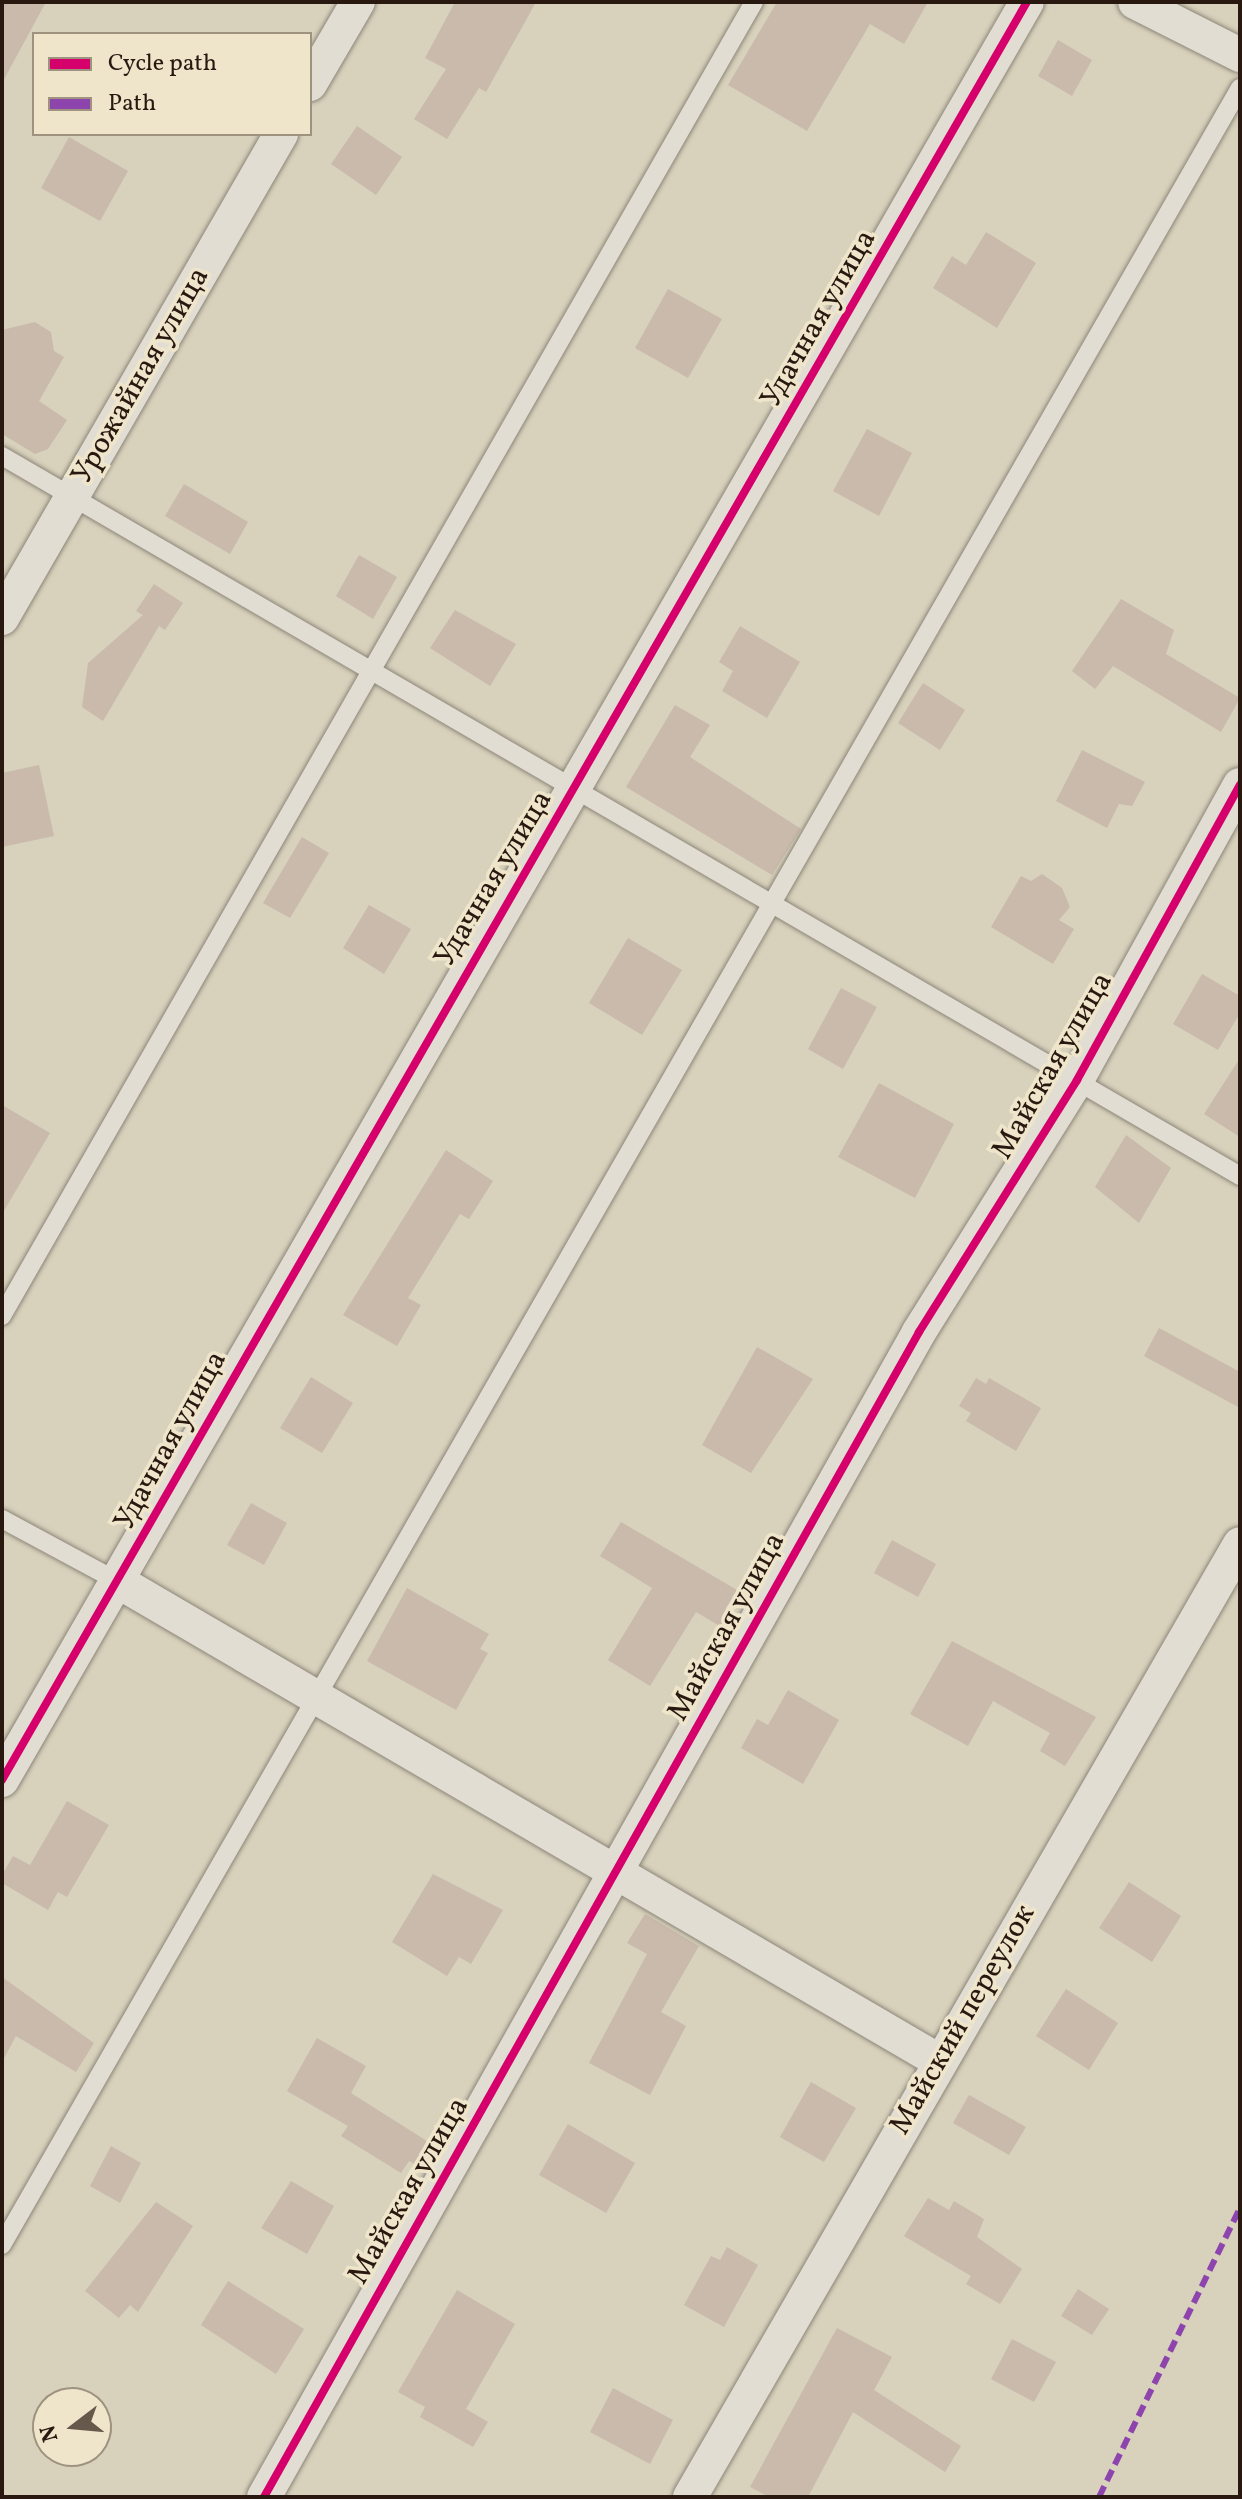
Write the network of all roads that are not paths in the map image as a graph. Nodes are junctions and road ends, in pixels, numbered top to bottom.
1 (358, 2) edge
2 (754, 2) edge
3 (1027, 2) edge
4 (1135, 2) edge
5 (1240, 55) edge
6 (312, 81) edge
7 (1240, 88) edge
8 (280, 136) edge
9 (2, 456) edge
10 (72, 496) junction
11 (2, 618) edge
12 (373, 672) junction
13 (1240, 785) edge
14 (574, 791) junction
15 (775, 907) junction
16 (1077, 1080) junction
17 (1240, 1176) edge
18 (2, 1316) edge
19 (2, 1519) edge
20 (1240, 1544) edge
21 (119, 1582) junction
22 (315, 1700) junction
23 (2, 1780) edge
24 (616, 1874) junction
25 (939, 2061) junction
26 (2, 2245) edge
27 (264, 2497) edge
28 (690, 2497) edge

1 - 6 street
2 - 12 lane
3 - 14 street, Удачная улица
4 - 5 street
7 - 15 lane
8 - 10 street, Урожайная улица
9 - 10 lane
10 - 11 street, Урожайная улица
10 - 12 lane
12 - 14 lane
12 - 18 lane
13 - 16 street, Майская улица
14 - 15 lane
14 - 21 street, Удачная улица
15 - 16 lane
15 - 22 lane
16 - 17 lane
16 - 24 street, Майская улица
19 - 21 lane
20 - 25 street, Майский переулок
21 - 22 street
21 - 23 street, Удачная улица
22 - 24 street
22 - 26 lane
24 - 25 street
24 - 27 street, Майская улица
25 - 28 street, Майский переулок

